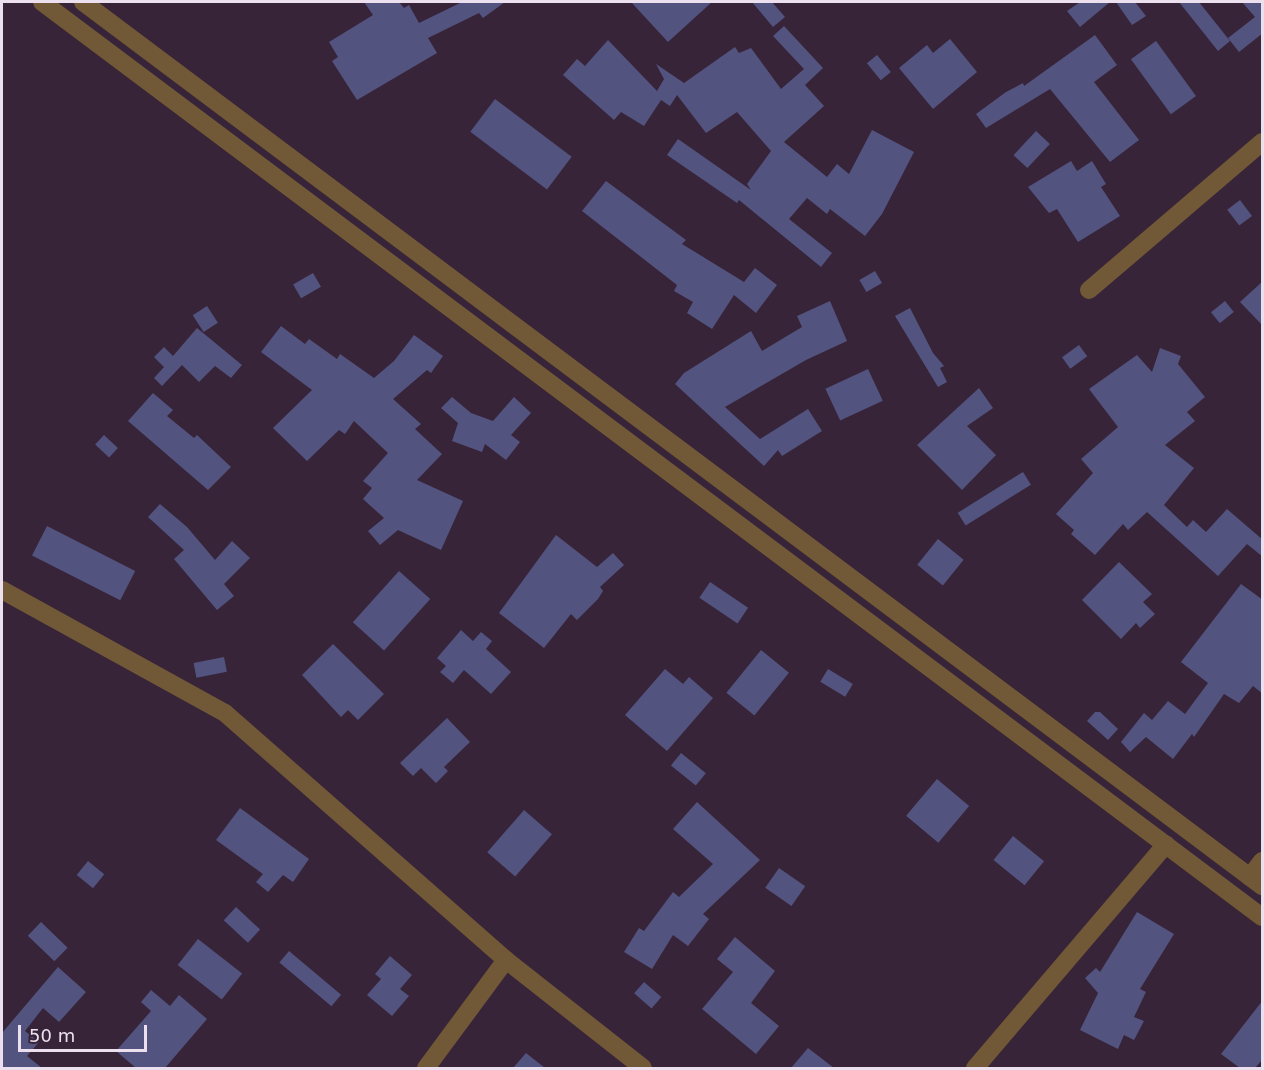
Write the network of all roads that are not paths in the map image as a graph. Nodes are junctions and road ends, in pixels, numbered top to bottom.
1 (42, 2) edge
2 (83, 2) edge
3 (1263, 142) edge
4 (1089, 291) dead end
5 (2, 590) edge
6 (966, 663) junction
7 (949, 683) junction
8 (1166, 844) junction
9 (1263, 861) edge
10 (1256, 882) edge
11 (1263, 917) edge
12 (506, 960) junction
13 (426, 1068) edge
14 (643, 1068) edge
15 (975, 1068) edge

1 - 7 street
2 - 6 street
3 - 4 street
5 - 12 street
6 - 7 street
6 - 10 street
7 - 8 street
8 - 11 street
8 - 15 street
9 - 10 street
12 - 13 street
12 - 14 street

